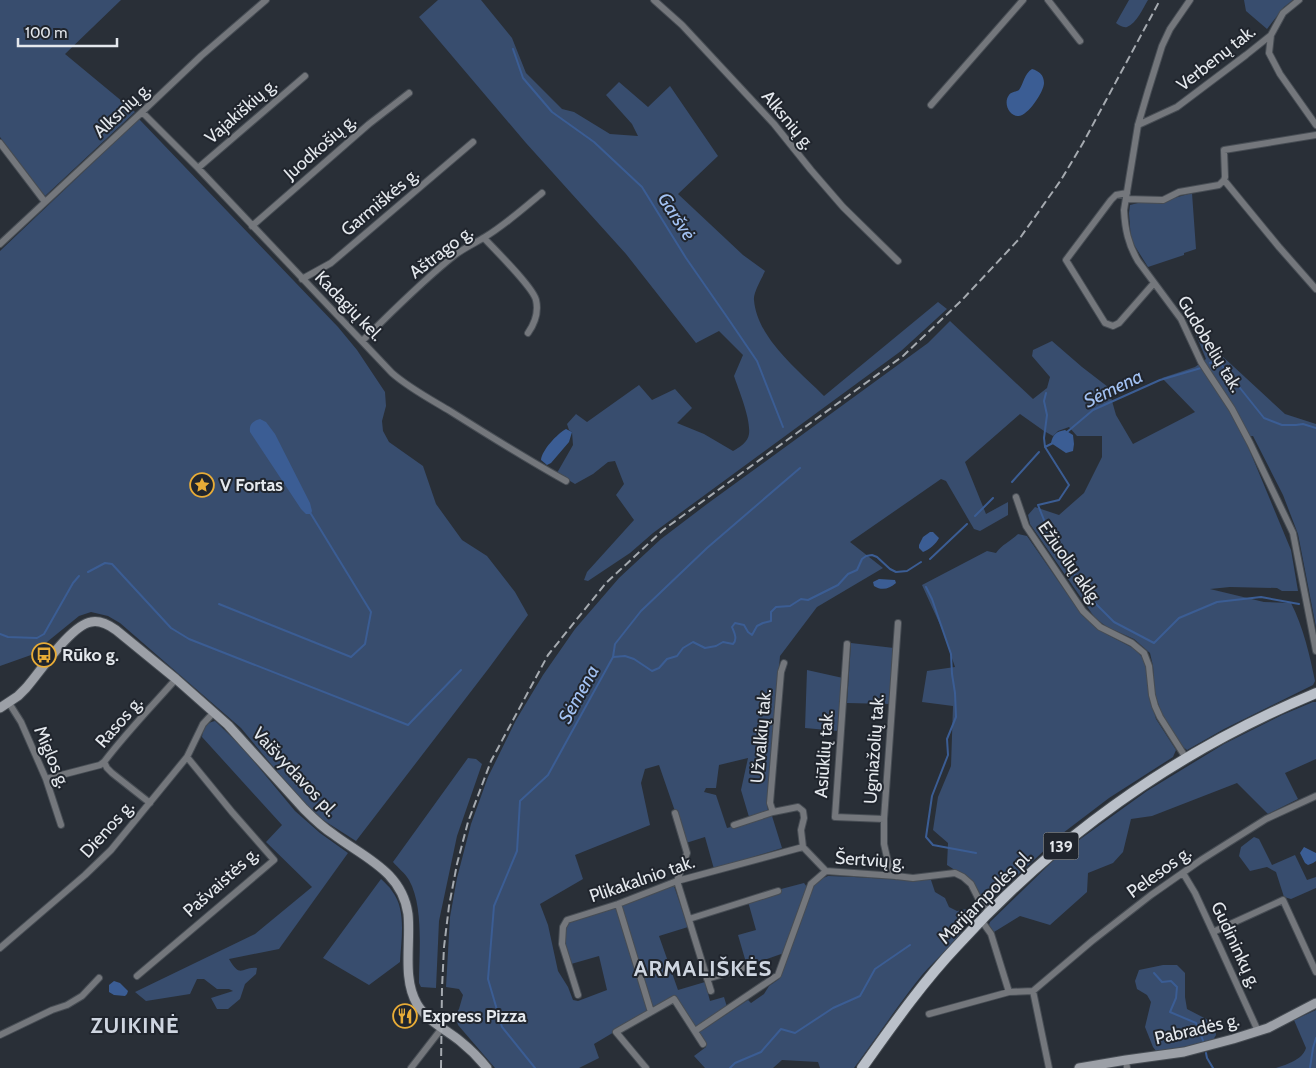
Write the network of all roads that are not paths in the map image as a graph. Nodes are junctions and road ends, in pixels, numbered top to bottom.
1 (266, 0) edge
2 (654, 0) edge
3 (1023, 0) edge
4 (1048, 0) edge
5 (1190, 0) edge
6 (1299, 0) edge
7 (1271, 34) junction
8 (1080, 41) dead end
9 (305, 76) dead end
10 (409, 93) dead end
11 (931, 105) dead end
12 (142, 112) junction
13 (1138, 125) junction
14 (1316, 125) edge
15 (1316, 135) edge
16 (473, 142) dead end
17 (0, 143) edge
18 (198, 168) junction
19 (1224, 180) junction
20 (542, 193) dead end
21 (1126, 196) junction
22 (45, 202) junction
23 (252, 226) junction
24 (484, 238) junction
25 (0, 244) edge
26 (898, 262) dead end
27 (302, 279) junction
28 (1154, 283) junction
29 (1316, 289) edge
30 (528, 333) dead end
31 (362, 341) junction
32 (566, 481) dead end
33 (1016, 496) dead end
34 (898, 623) dead end
35 (847, 644) dead end
36 (1316, 650) edge
37 (784, 663) dead end
38 (176, 679) junction
39 (1316, 693) edge
40 (9, 703) junction
41 (0, 708) edge
42 (214, 712) junction
43 (187, 757) junction
44 (1186, 758) junction
45 (104, 762) junction
46 (46, 779) junction
47 (1316, 796) edge
48 (150, 803) junction
49 (773, 812) junction
50 (675, 813) dead end
51 (884, 820) junction
52 (61, 825) dead end
53 (734, 825) dead end
54 (803, 846) junction
55 (826, 871) junction
56 (1183, 873) junction
57 (896, 876) junction
58 (677, 881) junction
59 (778, 890) dead end
60 (618, 904) junction
61 (989, 912) junction
62 (689, 919) junction
63 (981, 920) junction
64 (1213, 932) junction
65 (0, 948) edge
66 (750, 966) dead end
67 (1316, 972) edge
68 (137, 976) dead end
69 (99, 978) dead end
70 (707, 979) junction
71 (711, 991) dead end
72 (1033, 991) junction
73 (1009, 992) junction
74 (578, 995) dead end
75 (1316, 1004) edge
76 (650, 1012) junction
77 (929, 1014) dead end
78 (442, 1028) junction
79 (695, 1031) junction
80 (1258, 1031) junction
81 (0, 1035) edge
82 (703, 1044) dead end
83 (1126, 1064) edge
84 (411, 1068) edge
85 (487, 1068) edge
86 (646, 1068) edge
87 (862, 1068) edge
88 (1049, 1068) edge
89 (1079, 1068) edge

1 - 12 street, Alksnių g.
2 - 26 street, Alksnių g.
3 - 11 street
4 - 8 street
5 - 13 street, Gudobelių tak.
6 - 7 street, Verbenų tak.
7 - 13 street, Verbenų tak.
7 - 14 street
9 - 18 street, Vajakiškių g.
10 - 23 street, Juodkošių g.
12 - 18 street, Kadagių kel.
12 - 22 street, Alksnių g.
13 - 21 street, Gudobelių tak.
15 - 19 street
16 - 27 street, Garmiškės g.
17 - 22 street
18 - 23 street, Kadagių kel.
19 - 21 street
19 - 29 street
20 - 24 street, Aštrago g.
21 - 28 street, Gudobelių tak.
21 - 28 street
22 - 25 street, Alksnių g.
23 - 27 street, Kadagių kel.
24 - 30 street
24 - 31 street, Aštrago g.
27 - 31 street, Kadagių kel.
28 - 36 street, Gudobelių tak.
31 - 32 street, Kadagių kel.
33 - 44 street, Ežiuolių aklg.
34 - 51 street, Ugniažolių tak.
35 - 51 street, Asiūklių tak.
37 - 49 street, Užvalkių tak.
38 - 40 main road, Vaišvydavos pl.
38 - 42 main road, Vaišvydavos pl.
38 - 45 street, Rasos g.
39 - 44 main road, Marijampolės pl. / 139
40 - 41 main road
40 - 46 street, Miglos g.
42 - 43 street, Dienos g.
42 - 78 main road, Vaišvydavos pl.
43 - 48 street, Dienos g.
43 - 68 street, Pašvaistės g.
44 - 61 main road, Marijampolės pl. / 139
45 - 46 street, Rasos g.
45 - 48 street
46 - 52 street, Miglos g.
47 - 56 street, Pelesos g.
48 - 65 street, Dienos g.
49 - 53 street
49 - 54 street
50 - 58 street
51 - 57 street, Ugniažolių tak.
54 - 55 street
54 - 58 street, Plikakalnio tak.
55 - 57 street, Šertvių g.
55 - 79 street, Šertvių g.
56 - 64 street, Gudininkų g.
56 - 72 street, Pelesos g.
57 - 61 street, Šertvių g.
58 - 60 street, Plikakalnio tak.
58 - 62 street
59 - 62 street
60 - 74 street, Plikakalnio tak.
60 - 76 street
61 - 63 main road, Marijampolės pl. / 139
62 - 70 street
63 - 73 street
63 - 87 main road, Marijampolės pl. / 139
64 - 67 street
64 - 80 street, Gudininkų g.
66 - 70 street
69 - 81 street
70 - 71 street
72 - 73 street
72 - 88 street
73 - 77 street
75 - 80 main road, Pabradės g.
76 - 79 street
76 - 86 street
78 - 84 street
78 - 85 main road, Vaišvydavos pl.
79 - 82 street
80 - 83 main road, Pabradės g.
83 - 89 main road, Pabradės g.

